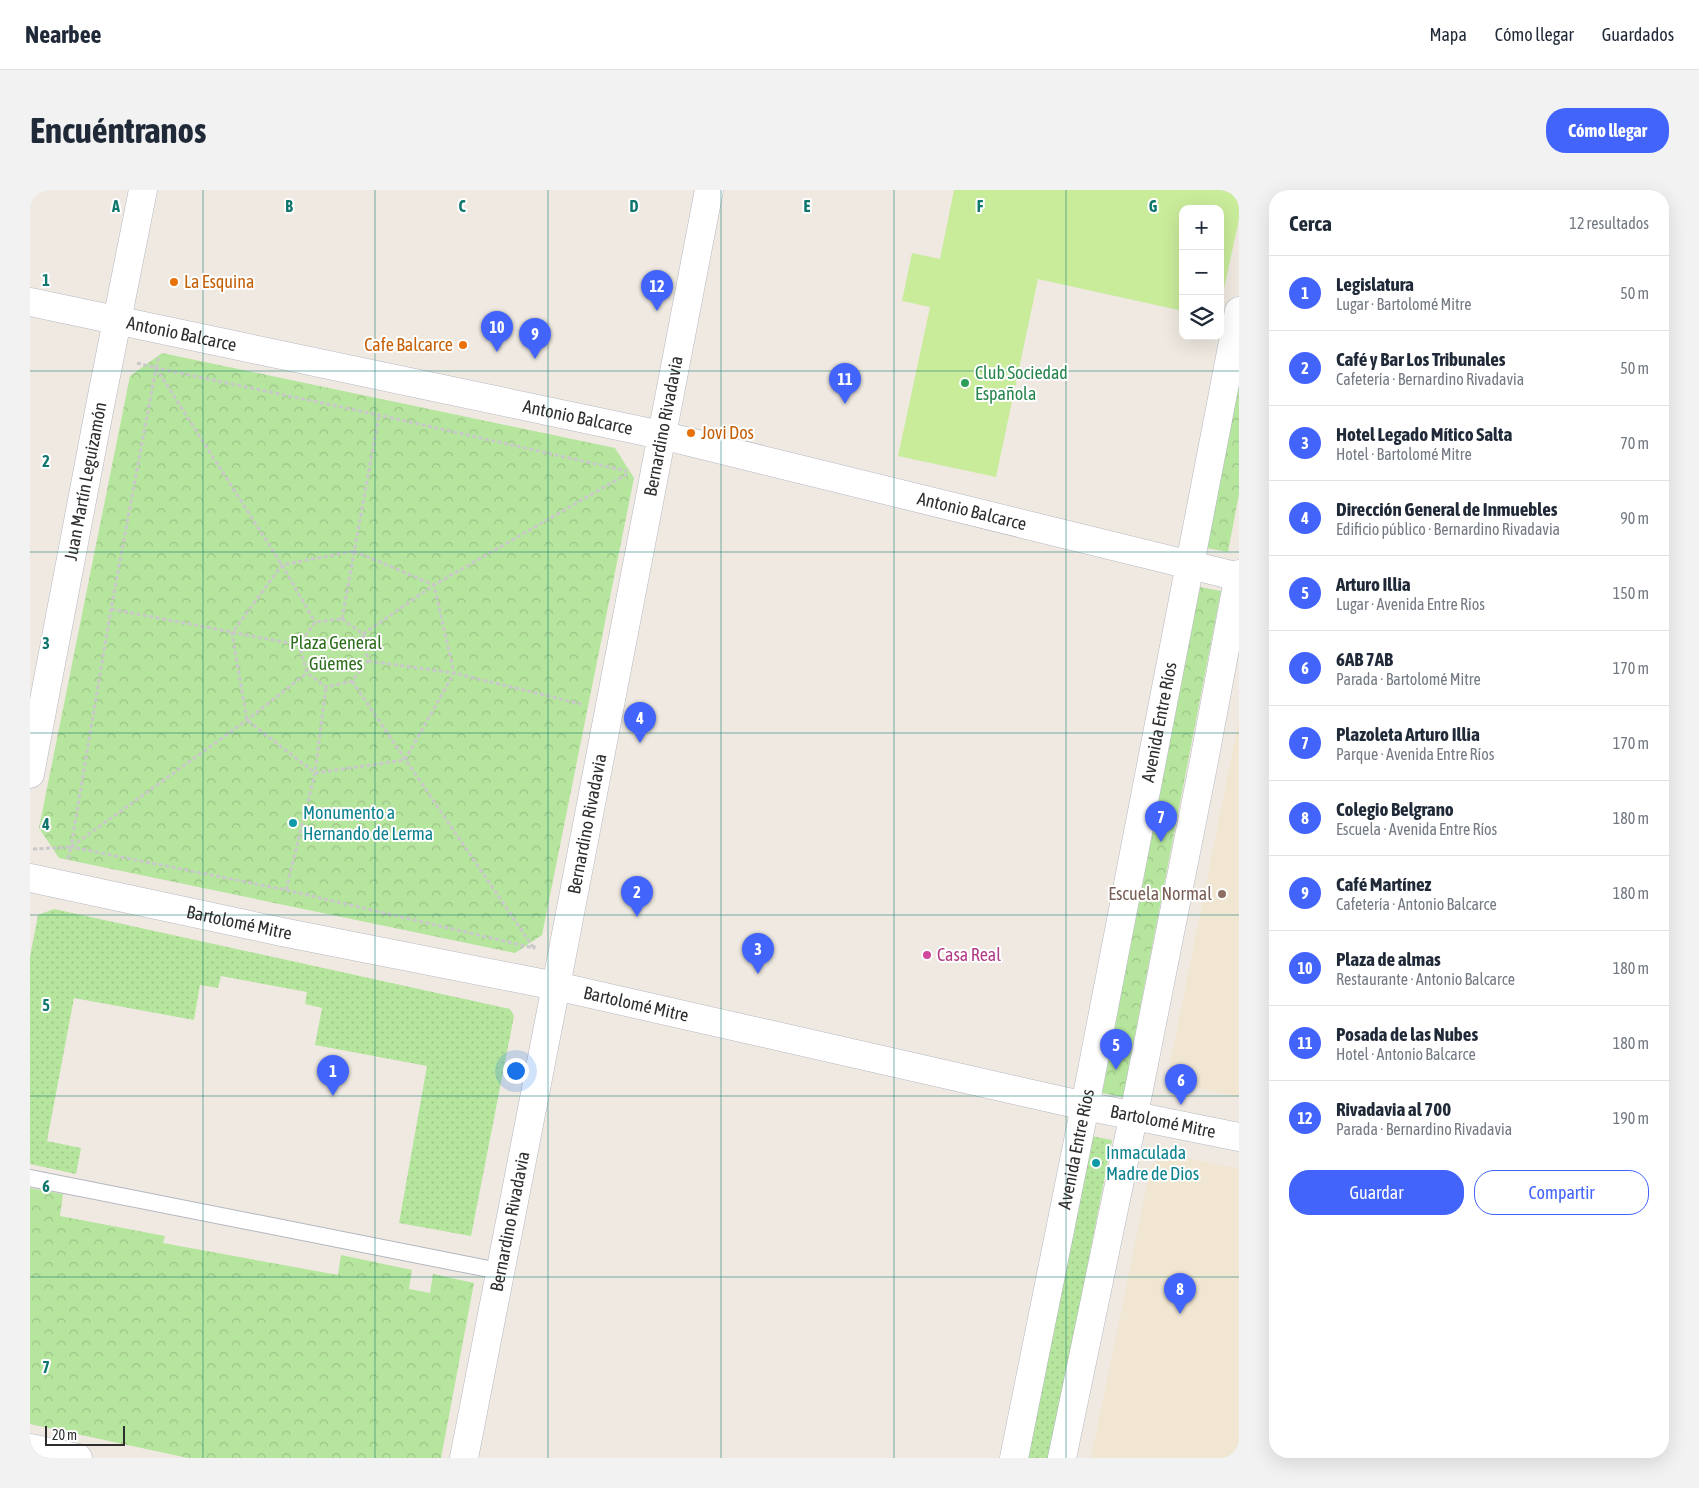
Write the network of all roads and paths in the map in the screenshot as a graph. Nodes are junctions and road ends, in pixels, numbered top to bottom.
1 (143, 190) edge
2 (709, 190) edge
3 (30, 302) edge
4 (1239, 311) edge
5 (118, 321) junction
6 (156, 368) junction
7 (379, 415) junction
8 (661, 435) junction
9 (631, 472) junction
10 (628, 482) dead end
11 (354, 551) junction
12 (1191, 564) junction
13 (282, 566) junction
14 (1239, 576) edge
15 (434, 585) junction
16 (111, 609) junction
17 (342, 619) junction
18 (315, 622) junction
19 (232, 634) junction
20 (363, 634) junction
21 (299, 645) junction
22 (368, 661) junction
23 (307, 673) junction
24 (454, 673) junction
25 (352, 681) junction
26 (326, 687) junction
27 (583, 694) dead end
28 (247, 720) junction
29 (405, 760) junction
30 (315, 773) junction
31 (30, 774) edge
32 (70, 848) junction
33 (30, 849) edge
34 (30, 878) edge
35 (286, 890) junction
36 (536, 938) dead end
37 (534, 948) junction
38 (544, 984) junction
39 (1085, 1106) junction
40 (1134, 1116) junction
41 (1239, 1137) edge
42 (30, 1178) edge
43 (499, 1271) junction
44 (30, 1448) edge
45 (78, 1458) edge
46 (464, 1458) edge
47 (1014, 1458) edge
48 (1062, 1458) edge

1 - 5 street, Juan Martín Leguizamón
2 - 8 street, Bernardino Rivadavia
3 - 5 street, Antonio Balcarce
4 - 12 street, Avenida Entre Ríos
5 - 8 street, Antonio Balcarce
5 - 31 street, Juan Martín Leguizamón
6 - 7 path
6 - 13 path
6 - 16 path
7 - 9 path
7 - 11 path
8 - 12 street, Antonio Balcarce
8 - 38 street, Bernardino Rivadavia
9 - 10 path
9 - 15 path
11 - 13 path
11 - 15 path
11 - 17 path
12 - 14 street, Antonio Balcarce
12 - 39 street, Avenida Entre Ríos
13 - 18 path
13 - 19 path
14 - 40 street
15 - 20 path
15 - 24 path
16 - 19 path
16 - 32 path
17 - 18 path
17 - 20 path
18 - 21 path
19 - 21 path
19 - 28 path
20 - 22 path
21 - 23 path
22 - 24 path
22 - 25 path
23 - 26 path
23 - 28 path
24 - 27 path
24 - 29 path
25 - 26 path
25 - 29 path
26 - 30 path
28 - 30 path
28 - 32 path
29 - 30 path
29 - 37 path
30 - 35 path
32 - 33 path
32 - 35 path
34 - 38 street, Bartolomé Mitre
35 - 37 path
36 - 37 path
37 - 38 path
38 - 39 street, Bartolomé Mitre
38 - 43 street, Bernardino Rivadavia
39 - 40 street, Bartolomé Mitre
39 - 47 street, Avenida Entre Ríos
40 - 41 street, Bartolomé Mitre
40 - 48 street
42 - 43 lane
43 - 46 street, Bernardino Rivadavia
44 - 45 street

